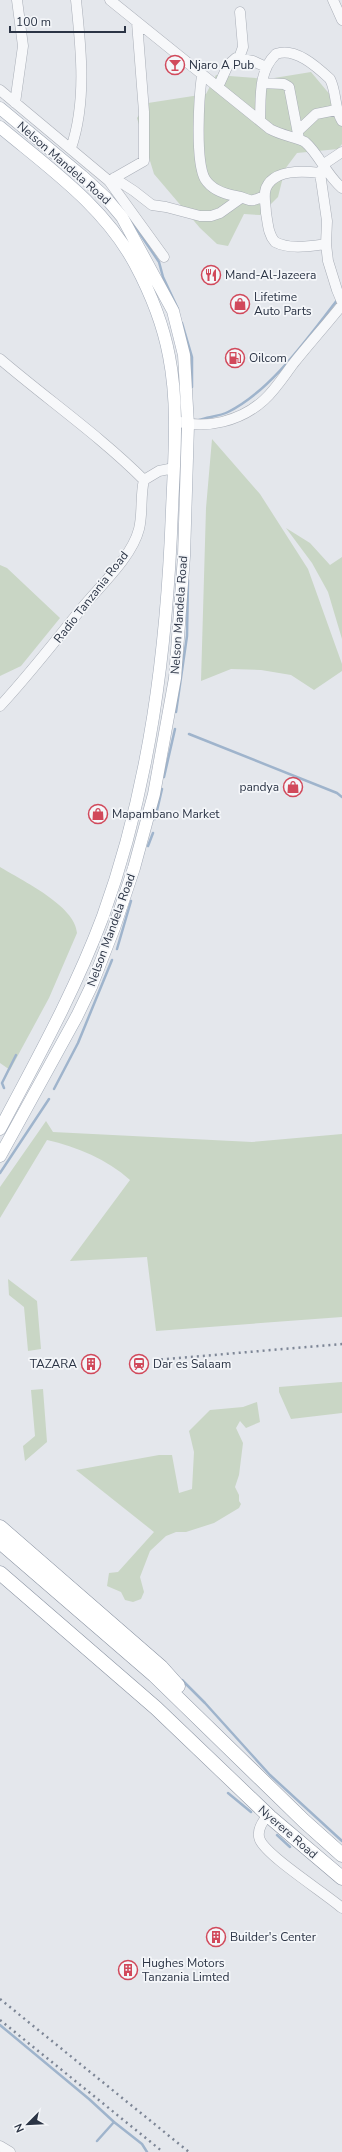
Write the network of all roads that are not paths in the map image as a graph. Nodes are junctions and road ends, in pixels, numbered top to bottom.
1 (18, 0) edge
2 (76, 0) edge
3 (110, 0) edge
4 (333, 0) edge
5 (240, 12) dead end
6 (342, 20) edge
7 (137, 22) junction
8 (239, 58) junction
9 (266, 67) junction
10 (202, 75) junction
11 (262, 83) junction
12 (218, 87) junction
13 (0, 90) edge
14 (15, 103) junction
15 (0, 108) edge
16 (336, 110) junction
17 (260, 120) junction
18 (342, 121) edge
19 (0, 127) edge
20 (299, 134) junction
21 (71, 148) junction
22 (342, 152) edge
23 (322, 170) junction
24 (111, 179) junction
25 (342, 188) edge
26 (264, 196) junction
27 (241, 198) junction
28 (326, 244) junction
29 (164, 258) dead end
30 (342, 302) edge
31 (342, 305) edge
32 (0, 359) edge
33 (176, 421) junction
34 (188, 425) junction
35 (174, 468) junction
36 (144, 480) junction
37 (0, 706) edge
38 (0, 1129) edge
39 (0, 1156) edge
40 (0, 1527) edge
41 (0, 1542) edge
42 (0, 1573) edge
43 (0, 1584) edge
44 (261, 1779) junction
45 (236, 1785) junction
46 (268, 1815) junction
47 (342, 1855) edge
48 (342, 1878) edge
49 (342, 1908) edge
50 (0, 2146) edge
51 (10, 2152) edge

1 - 14 street
2 - 21 street
3 - 7 street
4 - 6 street
5 - 8 street
7 - 10 street
7 - 24 street
8 - 9 street
8 - 12 street
9 - 11 street
9 - 16 street
10 - 12 street
10 - 27 street
11 - 17 street
11 - 20 street
12 - 17 street
13 - 14 street
14 - 21 street
15 - 34 main road, Nelson Mandela Road
16 - 18 street
16 - 20 street
17 - 20 street
19 - 33 main road, Nelson Mandela Road
20 - 23 street
21 - 24 street
22 - 23 street
23 - 25 street
23 - 26 street
23 - 28 street
24 - 27 street
24 - 29 street
26 - 27 street
26 - 28 street
28 - 30 street
31 - 34 street
32 - 36 street
33 - 34 street
33 - 35 main road, Nelson Mandela Road
34 - 39 main road, Nelson Mandela Road
35 - 36 street
35 - 38 main road, Nelson Mandela Road
36 - 37 street, Radio Tanzania Road
40 - 44 highway
41 - 44 highway
42 - 45 highway
43 - 45 highway
44 - 47 highway, Nyerere Road
45 - 46 highway, Nyerere Road
46 - 48 highway, Nyerere Road
46 - 49 street
50 - 51 street

